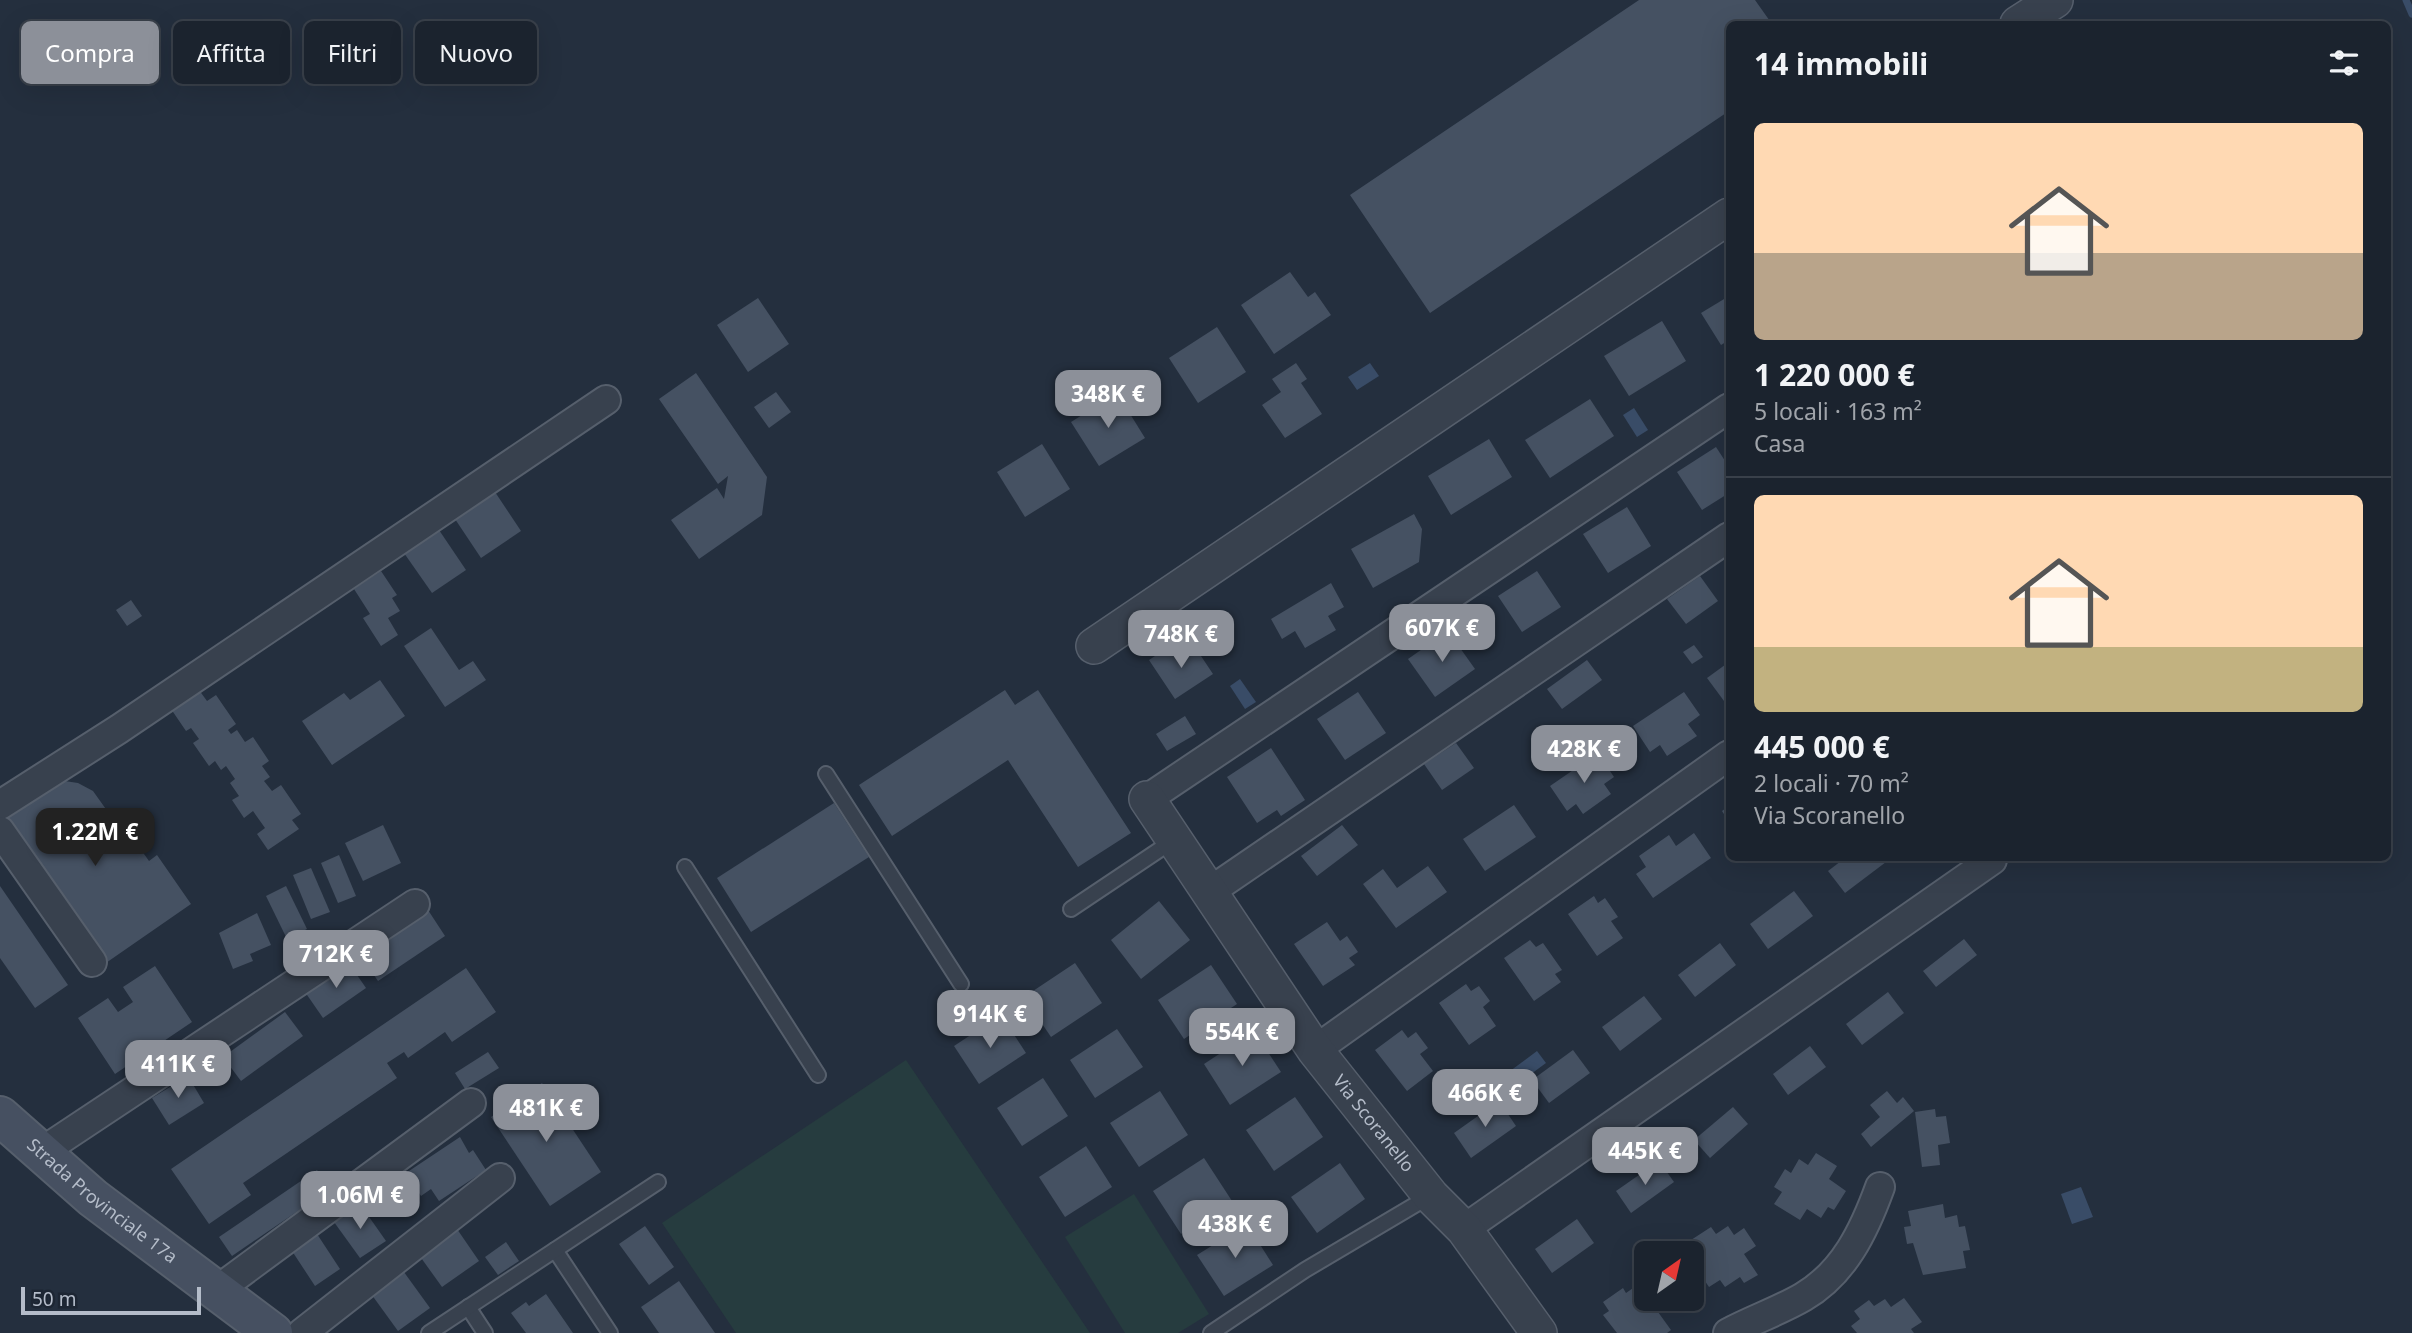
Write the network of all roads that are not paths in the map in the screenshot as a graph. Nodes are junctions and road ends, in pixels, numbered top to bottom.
1 (2055, 0) edge
2 (2023, 21) edge
3 (1726, 218) edge
4 (606, 400) dead end
5 (1726, 410) edge
6 (1726, 539) edge
7 (1094, 646) dead end
8 (1726, 757) edge
9 (826, 774) dead end
10 (1147, 799) joint
11 (0, 805) edge
12 (0, 831) edge
13 (1174, 840) junction
14 (1991, 861) edge
15 (685, 867) dead end
16 (1209, 892) junction
17 (415, 904) dead end
18 (1071, 908) dead end
19 (92, 962) dead end
20 (961, 984) dead end
21 (1315, 1050) junction
22 (818, 1075) dead end
23 (471, 1103) dead end
24 (0, 1116) edge
25 (40, 1153) junction
26 (500, 1178) dead end
27 (658, 1182) dead end
28 (1880, 1188) dead end
29 (1431, 1196) junction
30 (1464, 1229) junction
31 (555, 1250) junction
32 (216, 1291) junction
33 (468, 1307) junction
34 (273, 1333) edge
35 (302, 1333) edge
36 (429, 1333) edge
37 (485, 1333) edge
38 (610, 1333) edge
39 (1211, 1333) edge
40 (1539, 1333) edge
41 (1728, 1333) edge

1 - 2 street
3 - 7 street
4 - 11 street
5 - 10 street
6 - 16 street
8 - 21 street
9 - 20 lane
10 - 13 street, Via Scoranello
12 - 19 street
13 - 16 street, Via Scoranello
13 - 18 lane
14 - 30 street
15 - 22 lane
16 - 21 street, Via Scoranello
17 - 25 street
21 - 29 street, Via Scoranello
23 - 32 street
24 - 25 main road, Strada Provinciale 17a
25 - 32 main road, Strada Provinciale 17a
26 - 35 street
27 - 31 lane
28 - 41 street
29 - 30 street, Via Scoranello
29 - 39 lane
30 - 40 street, Via Scoranello
31 - 33 lane
31 - 38 lane
32 - 34 main road, Strada Provinciale 17a
33 - 36 lane
33 - 37 lane

